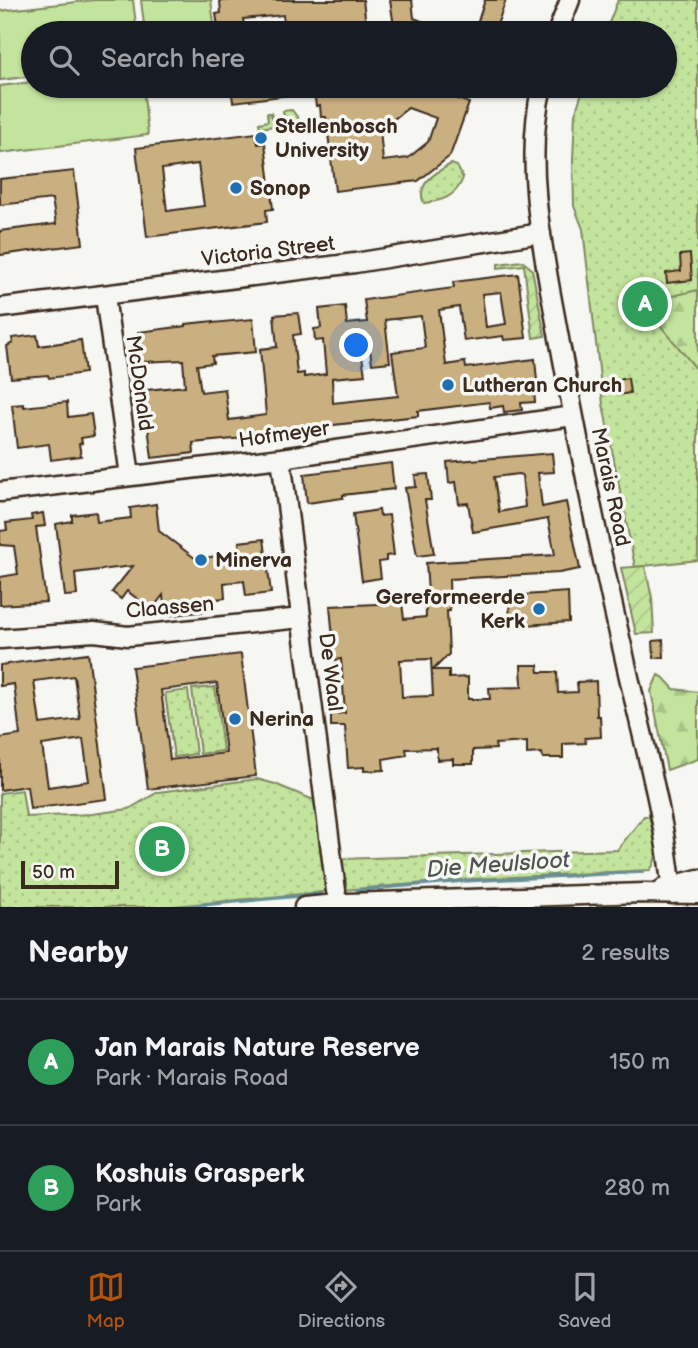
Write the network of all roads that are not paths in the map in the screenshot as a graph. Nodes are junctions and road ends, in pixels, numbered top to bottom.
1 (570, 0) edge
2 (562, 21) edge
3 (539, 98) edge
4 (541, 233) junction
5 (105, 296) junction
6 (0, 308) edge
7 (573, 416) junction
8 (281, 458) junction
9 (130, 476) junction
10 (0, 492) edge
11 (302, 618) junction
12 (0, 639) edge
13 (698, 879) edge
14 (671, 890) junction
15 (698, 894) edge
16 (332, 901) edge
17 (304, 907) edge

1 - 2 street
3 - 4 street, Marais Road
4 - 5 street, Victoria Street
4 - 7 street, Marais Road
5 - 6 street, Victoria Street
5 - 9 street, McDonald
7 - 8 street, Hofmeyer
7 - 14 street, Marais Road
8 - 9 street, Hofmeyer
8 - 11 street, De Waal
9 - 10 street, Hofmeyer
11 - 12 street, Claassen
11 - 16 street, De Waal
13 - 14 street
14 - 15 street
14 - 16 street
16 - 17 street

